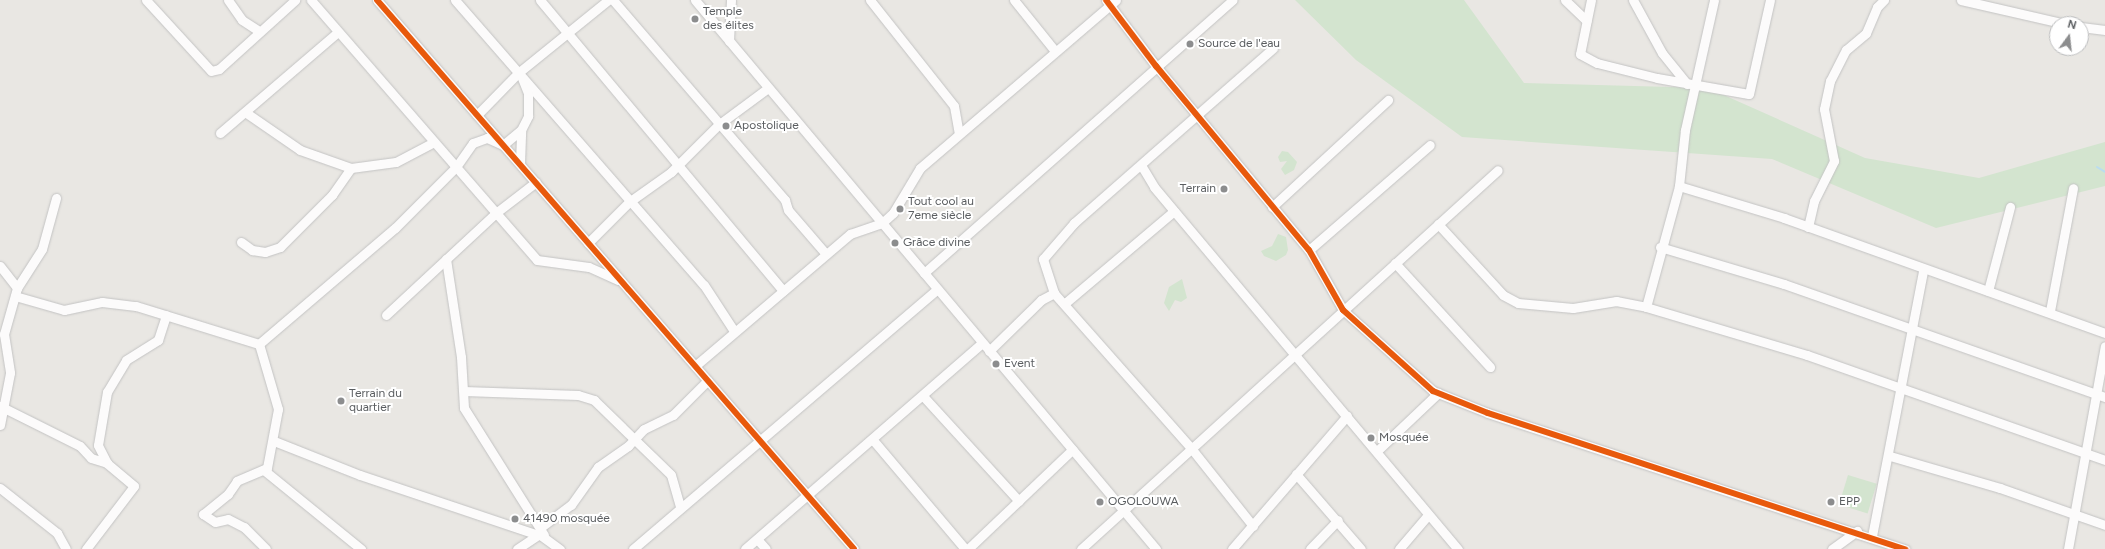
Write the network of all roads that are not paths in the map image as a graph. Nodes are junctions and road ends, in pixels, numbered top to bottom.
1 (146, 0) edge
2 (228, 0) edge
3 (295, 0) edge
4 (311, 0) edge
5 (377, 0) edge
6 (455, 0) edge
7 (540, 0) edge
8 (608, 0) edge
9 (613, 0) edge
10 (695, 0) edge
11 (730, 0) edge
12 (870, 0) edge
13 (1014, 0) edge
14 (1233, 0) edge
15 (1565, 0) edge
16 (1591, 0) edge
17 (1633, 0) edge
18 (1714, 0) edge
19 (1770, 0) edge
20 (1884, 0) edge
21 (1961, 0) edge
22 (1974, 1) edge
23 (1111, 2) edge
24 (2049, 20) edge
25 (1587, 21) junction
26 (2089, 28) edge
27 (2105, 30) edge
28 (260, 31) junction
29 (338, 32) junction
30 (568, 33) junction
31 (729, 41) junction
32 (1273, 48) dead end
33 (1055, 51) junction
34 (1156, 66) junction
35 (520, 75) junction
36 (1692, 84) junction
37 (768, 88) junction
38 (1388, 100) dead end
39 (245, 112) junction
40 (1196, 114) junction
41 (477, 115) junction
42 (718, 125) junction
43 (521, 130) junction
44 (220, 133) dead end
45 (959, 134) junction
46 (434, 142) junction
47 (503, 145) junction
48 (1430, 145) dead end
49 (520, 164) junction
50 (679, 164) junction
51 (1141, 165) junction
52 (456, 167) junction
53 (351, 168) junction
54 (1498, 170) dead end
55 (536, 182) junction
56 (1679, 186) junction
57 (2073, 188) dead end
58 (56, 198) dead end
59 (629, 202) junction
60 (2010, 207) dead end
61 (1272, 208) junction
62 (1174, 211) junction
63 (497, 212) junction
64 (882, 223) junction
65 (1438, 224) junction
66 (1808, 227) junction
67 (241, 242) dead end
68 (588, 243) junction
69 (1660, 247) junction
70 (1308, 250) junction
71 (826, 254) junction
72 (446, 259) junction
73 (605, 262) junction
74 (1395, 263) junction
75 (0, 266) edge
76 (589, 267) junction
77 (1923, 270) junction
78 (924, 273) junction
79 (774, 280) junction
80 (621, 281) junction
81 (792, 283) junction
82 (937, 288) junction
83 (783, 291) junction
84 (1988, 291) junction
85 (16, 292) junction
86 (1054, 293) junction
87 (1064, 304) junction
88 (1646, 307) junction
89 (1343, 310) junction
90 (2050, 311) junction
91 (166, 315) junction
92 (386, 315) dead end
93 (1913, 329) junction
94 (734, 331) junction
95 (2105, 333) edge
96 (982, 343) junction
97 (260, 344) junction
98 (2105, 346) edge
99 (989, 351) junction
100 (1294, 354) junction
101 (695, 366) junction
102 (1490, 367) dead end
103 (708, 380) junction
104 (1899, 387) junction
105 (464, 391) junction
106 (1438, 393) junction
107 (2096, 393) junction
108 (923, 396) junction
109 (2105, 397) edge
110 (2, 406) edge
111 (1347, 416) junction
112 (0, 425) edge
113 (633, 436) junction
114 (873, 440) junction
115 (274, 441) junction
116 (760, 441) junction
117 (1191, 448) junction
118 (1072, 450) junction
119 (1378, 450) junction
120 (2086, 453) junction
121 (1890, 456) junction
122 (2105, 460) edge
123 (107, 463) junction
124 (265, 471) junction
125 (1296, 474) junction
126 (0, 488) edge
127 (808, 496) junction
128 (1019, 501) junction
129 (680, 506) junction
130 (1122, 511) junction
131 (2074, 513) junction
132 (1428, 515) junction
133 (1338, 520) junction
134 (2105, 525) edge
135 (1253, 526) junction
136 (1857, 531) junction
137 (540, 532) junction
138 (1872, 536) junction
139 (757, 539) junction
140 (66, 549) edge
141 (86, 549) edge
142 (266, 549) edge
143 (361, 549) edge
144 (517, 549) edge
145 (560, 549) edge
146 (632, 549) edge
147 (745, 549) edge
148 (766, 549) edge
149 (854, 549) edge
150 (967, 549) edge
151 (1080, 549) edge
152 (1156, 549) edge
153 (1232, 549) edge
154 (1310, 549) edge
155 (1361, 549) edge
156 (1399, 549) edge
157 (1458, 549) edge
158 (1832, 549) edge
159 (1905, 549) edge
160 (2068, 549) edge

1 - 28 street
2 - 28 street
3 - 28 street
4 - 29 street
5 - 41 street
6 - 35 street
7 - 30 street
8 - 30 street
9 - 42 street
10 - 31 street
11 - 31 street
12 - 45 street
13 - 33 street
14 - 34 street
15 - 25 street
16 - 25 street
17 - 36 street
18 - 36 street
19 - 36 street
20 - 66 street
21 - 22 street
22 - 24 street
23 - 33 street
23 - 34 street
25 - 36 street
26 - 27 street
29 - 39 street
29 - 46 street
30 - 35 street
30 - 50 street
31 - 37 street
32 - 40 street
33 - 45 street
34 - 40 street
34 - 78 street
35 - 41 street
35 - 43 street
35 - 59 street
36 - 56 street
37 - 42 street
37 - 64 street
38 - 61 street
39 - 44 street
39 - 53 street
40 - 51 street
40 - 61 street
41 - 47 street
42 - 50 street
42 - 71 street
43 - 47 street
43 - 49 street
45 - 64 street
46 - 52 street
46 - 53 street
47 - 49 street
47 - 52 street
48 - 70 street
49 - 55 street
50 - 59 street
50 - 79 street
51 - 62 street
51 - 86 street
52 - 63 street
52 - 97 street
53 - 67 street
54 - 65 street
55 - 63 street
55 - 68 street
56 - 66 street
56 - 69 street
57 - 90 street
58 - 85 street
59 - 68 street
59 - 94 street
60 - 84 street
61 - 70 street
62 - 87 street
62 - 100 street
63 - 72 street
63 - 76 street
64 - 71 street
64 - 78 street
65 - 74 street
65 - 88 street
66 - 77 street
68 - 73 street
69 - 88 street
69 - 93 street
70 - 89 street
71 - 81 street
72 - 92 street
72 - 105 street
73 - 76 street
73 - 80 street
74 - 89 street
74 - 102 street
75 - 85 street
76 - 80 street
77 - 84 street
77 - 93 street
78 - 82 street
79 - 81 street
79 - 83 street
80 - 101 street
81 - 83 street
82 - 96 street
82 - 116 street
83 - 94 street
84 - 90 street
85 - 91 street
85 - 110 street
86 - 87 street
86 - 99 street
87 - 117 street
88 - 104 street
89 - 100 street
89 - 106 street
90 - 95 street
91 - 97 street
91 - 123 street
93 - 104 street
93 - 107 street
94 - 101 street
96 - 99 street
96 - 108 street
97 - 115 street
98 - 107 street
99 - 118 street
100 - 111 street
100 - 117 street
101 - 103 street
103 - 113 street
103 - 116 street
104 - 120 street
104 - 121 street
105 - 113 street
105 - 137 street
106 - 119 street
106 - 136 street
107 - 109 street
107 - 120 street
108 - 114 street
108 - 128 street
110 - 112 street
110 - 123 street
111 - 119 street
111 - 125 street
113 - 129 street
113 - 137 street
114 - 127 street
114 - 150 street
115 - 124 street
115 - 137 street
116 - 127 street
116 - 129 street
117 - 130 street
117 - 135 street
118 - 128 street
118 - 130 street
119 - 132 street
120 - 122 street
120 - 131 street
121 - 131 street
121 - 138 street
123 - 141 street
124 - 142 street
124 - 143 street
125 - 133 street
125 - 135 street
126 - 140 street
127 - 139 street
127 - 149 street
128 - 150 street
129 - 146 street
130 - 151 street
130 - 152 street
131 - 134 street
131 - 160 street
132 - 156 street
132 - 157 street
133 - 154 street
133 - 155 street
135 - 153 street
136 - 138 street
136 - 158 street
137 - 144 street
137 - 145 street
138 - 159 street
139 - 147 street
139 - 148 street

